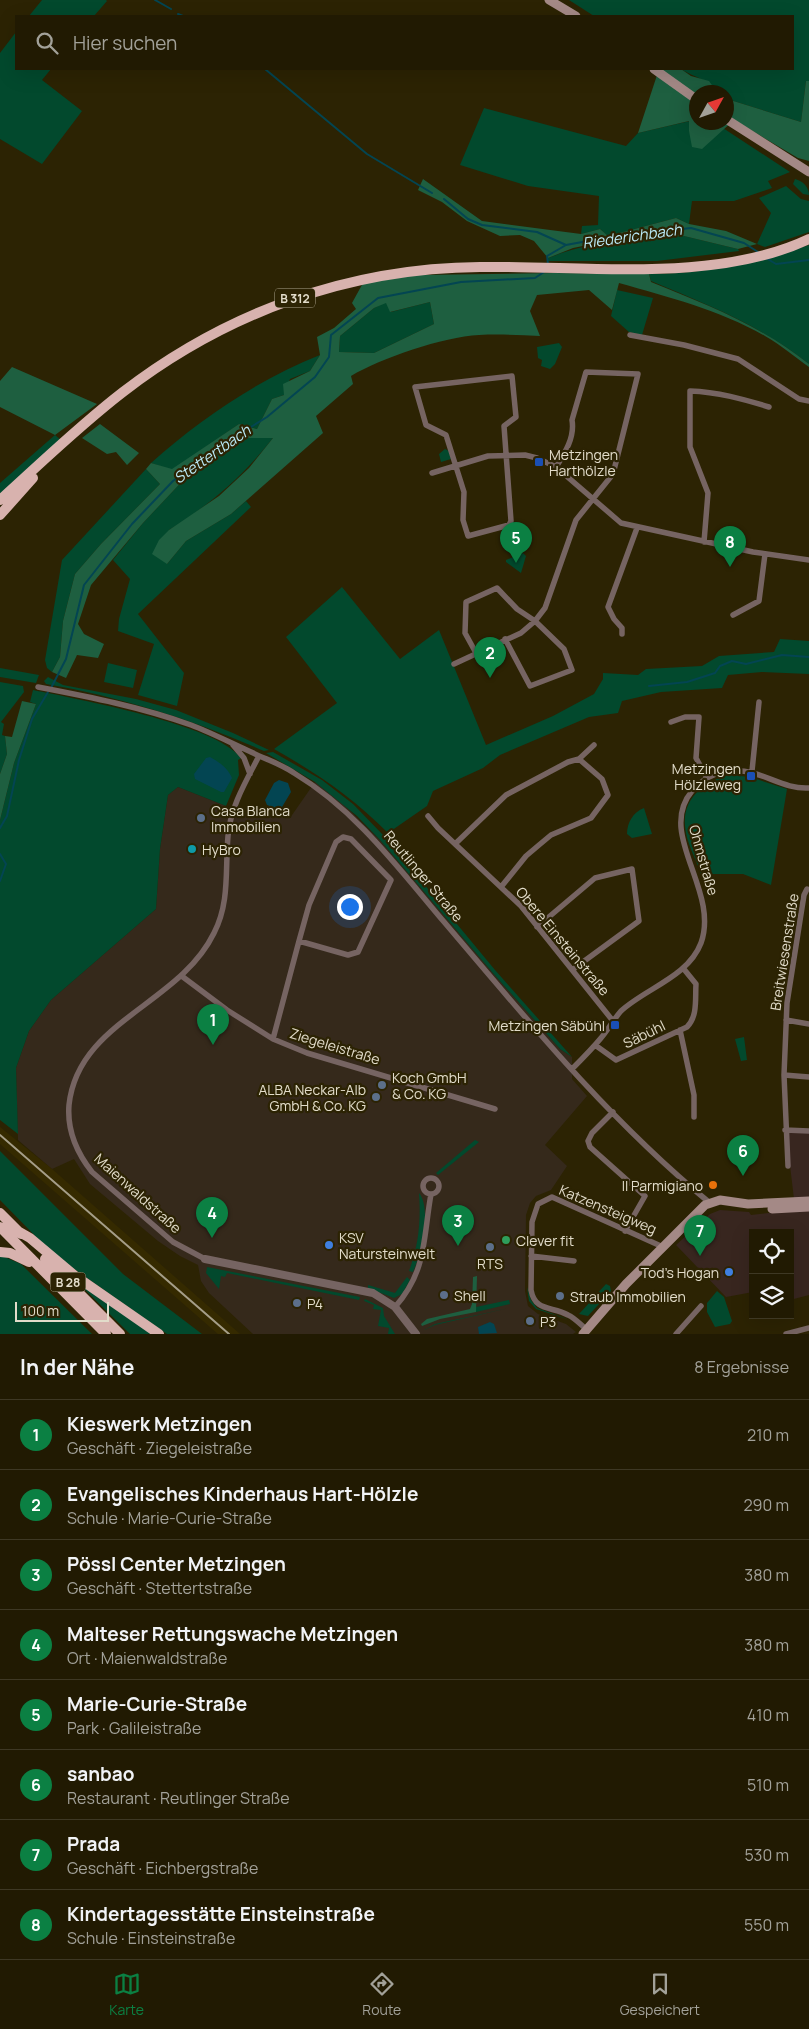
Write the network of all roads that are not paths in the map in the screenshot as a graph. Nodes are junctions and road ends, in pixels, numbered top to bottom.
1 (549, 0) edge
2 (574, 15) edge
3 (655, 70) edge
4 (689, 94) edge
5 (734, 124) edge
6 (807, 168) edge
7 (809, 238) edge
8 (630, 335) dead end
9 (809, 400) edge
10 (769, 407) dead end
11 (505, 454) junction
12 (51, 456) junction
13 (456, 466) junction
14 (556, 468) junction
15 (432, 473) dead end
16 (592, 498) junction
17 (0, 500) edge
18 (0, 515) edge
19 (637, 528) junction
20 (704, 542) junction
21 (764, 554) junction
22 (809, 560) edge
23 (734, 615) dead end
24 (535, 622) junction
25 (622, 634) dead end
26 (505, 639) junction
27 (476, 653) junction
28 (454, 664) dead end
29 (38, 687) dead end
30 (759, 702) dead end
31 (671, 722) dead end
32 (230, 742) junction
33 (594, 745) dead end
34 (260, 756) junction
35 (579, 759) junction
36 (752, 771) junction
37 (250, 774) junction
38 (707, 778) junction
39 (809, 788) edge
40 (428, 816) dead end
41 (455, 844) junction
42 (501, 888) junction
43 (807, 889) dead end
44 (537, 927) junction
45 (299, 941) junction
46 (683, 968) junction
47 (572, 970) junction
48 (183, 977) junction
49 (613, 1020) junction
50 (786, 1020) junction
51 (809, 1024) edge
52 (680, 1030) junction
53 (273, 1039) junction
54 (594, 1045) junction
55 (572, 1069) junction
56 (784, 1075) junction
57 (809, 1077) edge
58 (495, 1109) dead end
59 (613, 1112) junction
60 (694, 1117) dead end
61 (784, 1130) junction
62 (809, 1131) edge
63 (788, 1166) dead end
64 (431, 1194) dead end
65 (809, 1201) edge
66 (710, 1203) junction
67 (809, 1207) edge
68 (0, 1213) edge
69 (0, 1227) edge
70 (16, 1230) junction
71 (625, 1231) junction
72 (663, 1247) junction
73 (0, 1252) edge
74 (531, 1256) junction
75 (205, 1259) joint
76 (574, 1261) dead end
77 (47, 1274) junction
78 (701, 1306) dead end
79 (394, 1307) junction
80 (809, 1328) edge
81 (585, 1332) edge
82 (106, 1334) edge
83 (120, 1334) edge
84 (159, 1334) edge
85 (416, 1334) edge
86 (676, 1334) edge
87 (786, 1334) edge

1 - 2 main road
3 - 4 main road
5 - 6 main road
7 - 12 highway, B 312
8 - 9 street
10 - 20 street
11 - 13 street
11 - 13 street
11 - 13 street
11 - 14 street
12 - 17 highway, B 312
12 - 18 highway, B 312
13 - 15 street
14 - 16 street
14 - 16 street
16 - 19 street
16 - 24 street
19 - 20 street
19 - 25 street
20 - 21 street
21 - 22 street
21 - 23 street
24 - 26 street
24 - 26 street
24 - 27 street
26 - 27 street
27 - 28 street
29 - 32 street, Reutlinger Straße
30 - 36 street
31 - 38 street
32 - 34 street, Reutlinger Straße
32 - 37 street
33 - 35 street
34 - 37 street, Maienwaldstraße
34 - 55 street, Reutlinger Straße
35 - 41 street
35 - 42 street
36 - 38 street, Ohmstraße
36 - 39 street, Ohmstraße
37 - 48 street, Maienwaldstraße
38 - 46 street, Ohmstraße
40 - 41 street, Obere Einsteinstraße
41 - 42 street, Obere Einsteinstraße
42 - 44 street, Obere Einsteinstraße
43 - 50 street, Breitwiesenstraße
44 - 47 street, Obere Einsteinstraße
44 - 47 street
45 - 45 street
45 - 53 street
46 - 49 street, Ohmstraße
46 - 52 street, Säbühl
47 - 49 street, Obere Einsteinstraße
48 - 53 street, Ziegeleistraße
48 - 75 street, Maienwaldstraße
49 - 54 street, Ohmstraße
50 - 51 street, Breitwiesenstraße
50 - 56 street, Breitwiesenstraße
52 - 54 street, Säbühl
52 - 60 street, Säbühl
53 - 58 street, Ziegeleistraße
54 - 55 street, Ohmstraße
55 - 59 street, Reutlinger Straße
56 - 57 street
56 - 61 street, Breitwiesenstraße
59 - 66 street, Reutlinger Straße
59 - 71 street
61 - 62 street
61 - 63 street, Breitwiesenstraße
64 - 79 street
65 - 66 main road
66 - 67 main road, Reutlinger Straße
66 - 72 main road
68 - 70 highway, B 28
69 - 77 highway, B 28
70 - 83 highway, B 28
70 - 84 highway
71 - 72 street, Katzensteigweg
71 - 74 street, Katzensteigweg
72 - 81 main road
73 - 77 highway
74 - 76 street
74 - 81 street, Katzensteigweg
75 - 79 street, Maienwaldstraße
77 - 82 highway, B 28
78 - 86 street
79 - 85 street, Maienwaldstraße
80 - 87 street

